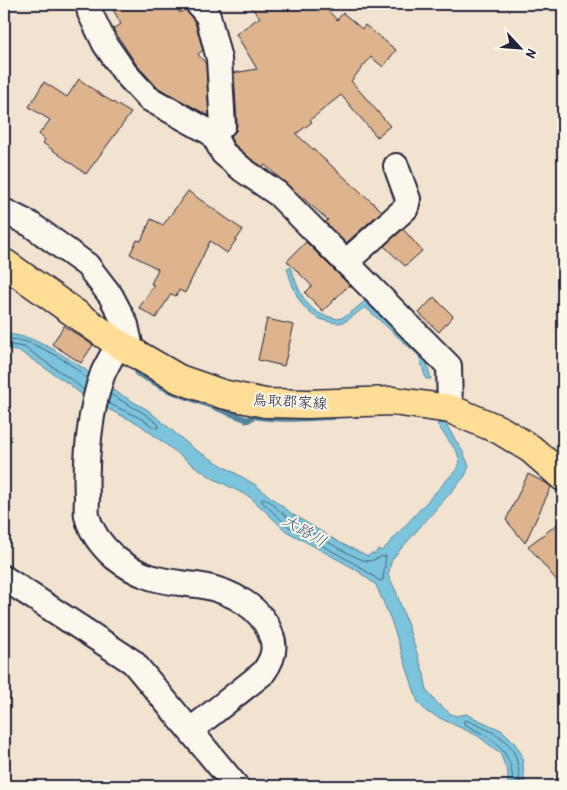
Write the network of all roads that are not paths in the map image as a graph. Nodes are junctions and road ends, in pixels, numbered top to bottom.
1 (88, 4) edge
2 (198, 4) edge
3 (213, 134) junction
4 (396, 166) dead end
5 (4, 211) edge
6 (4, 262) edge
7 (346, 262) junction
8 (124, 348) junction
9 (450, 409) junction
10 (563, 477) edge
11 (4, 578) edge
12 (190, 730) junction
13 (236, 786) edge

1 - 3 street
2 - 3 street
3 - 7 street
4 - 7 street
5 - 8 street
6 - 8 main road, 鳥取郡家線
7 - 9 street
8 - 9 main road, 鳥取郡家線
8 - 12 street
9 - 10 main road, 鳥取郡家線
11 - 12 street
12 - 13 street

